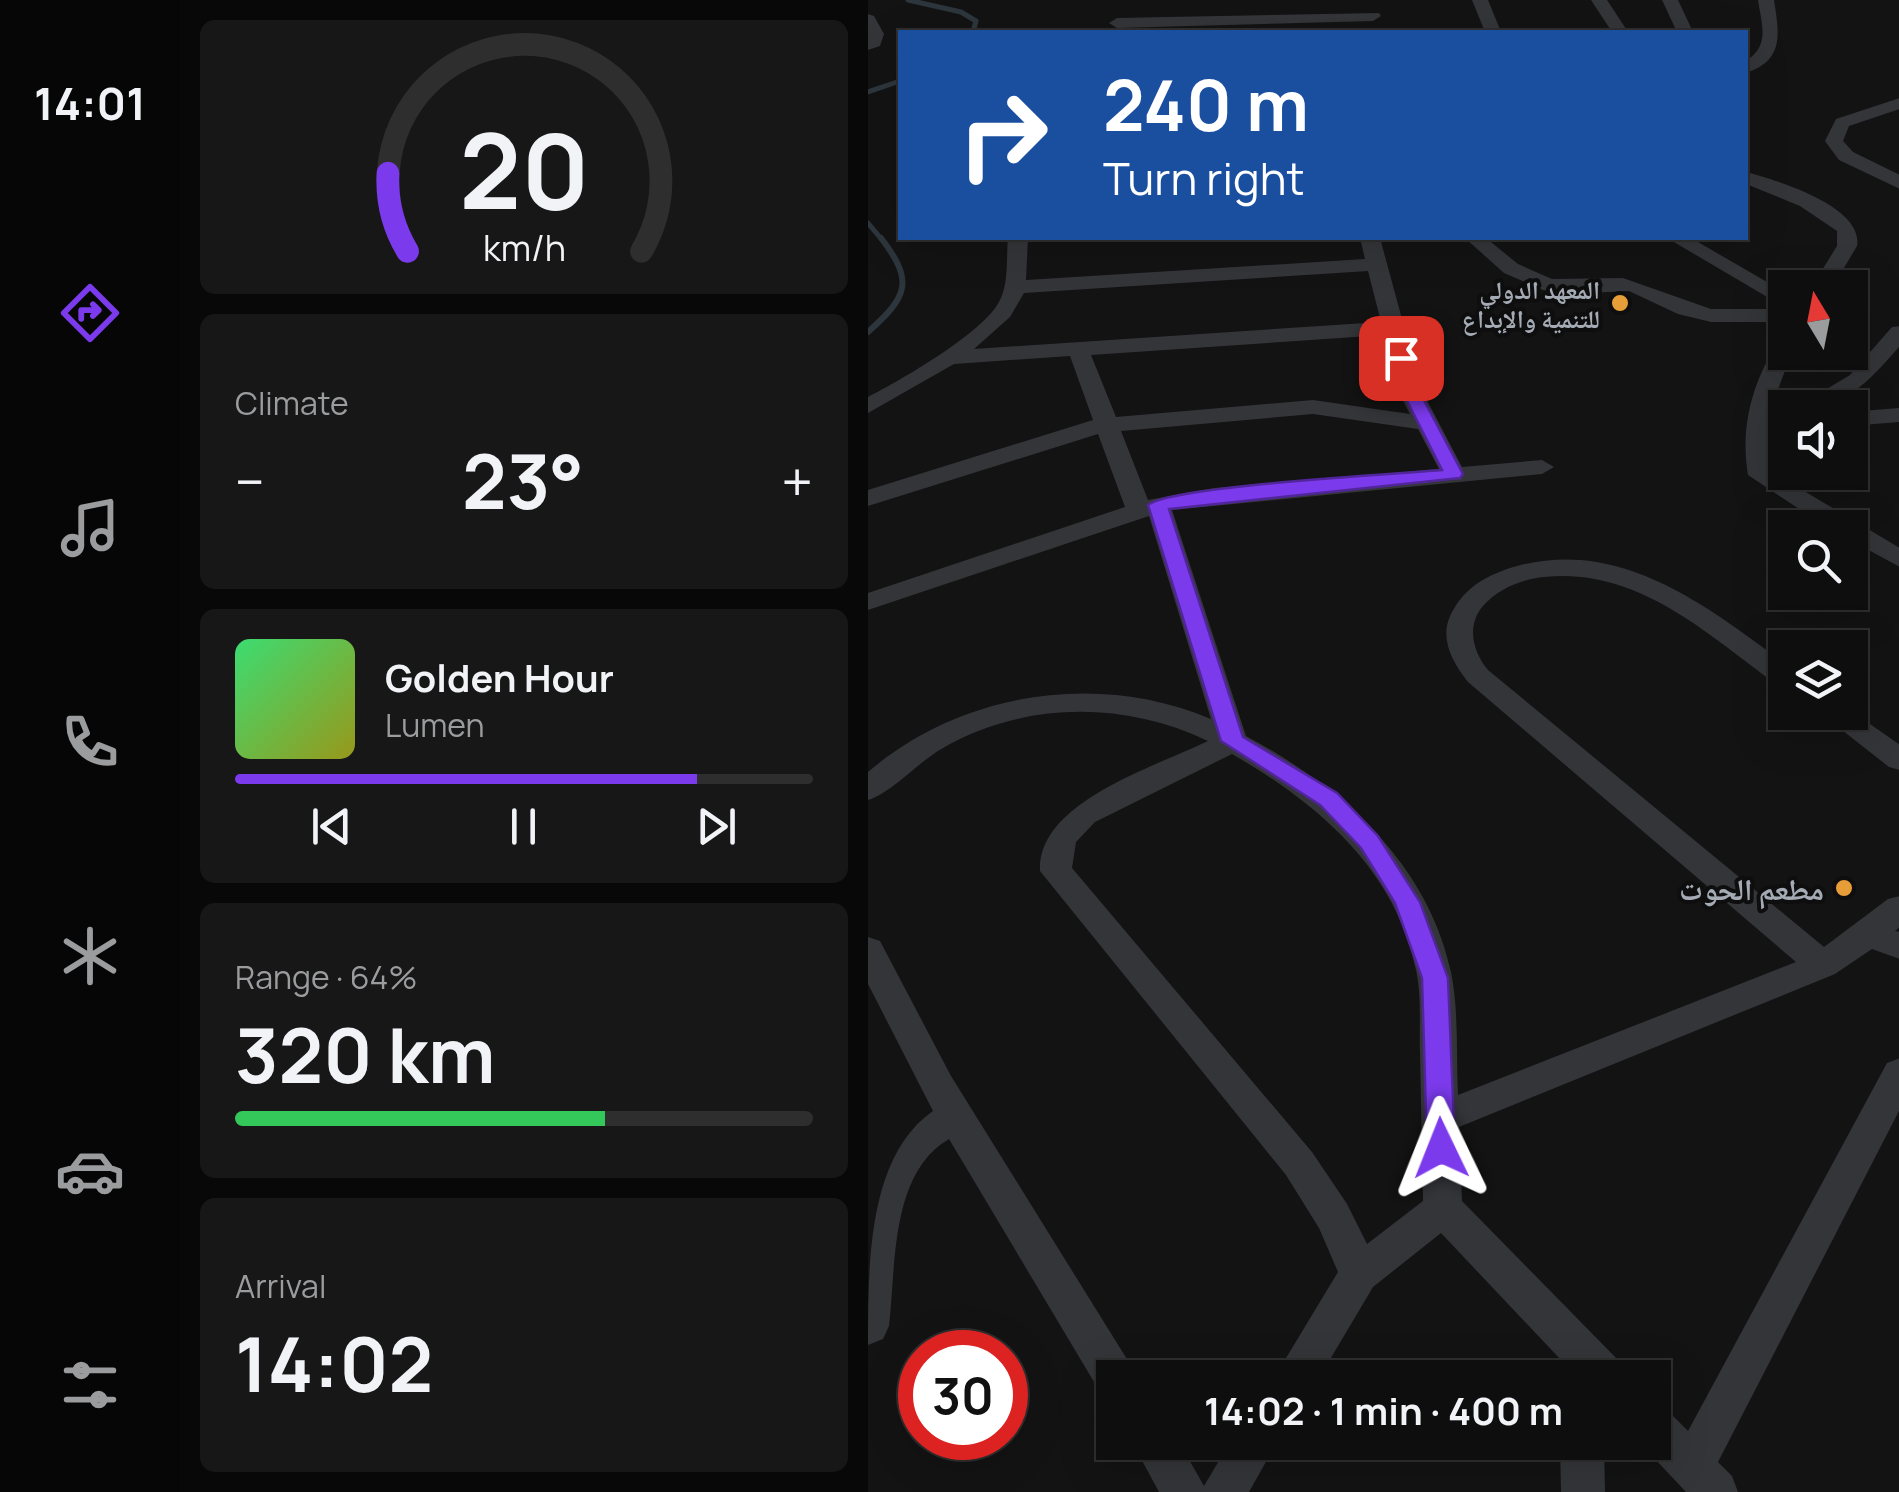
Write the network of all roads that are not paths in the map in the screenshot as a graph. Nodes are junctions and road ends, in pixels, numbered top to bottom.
1 (1122, 0) edge
2 (1246, 0) edge
3 (1480, 0) edge
4 (1599, 0) edge
5 (1670, 0) edge
6 (1766, 0) edge
7 (1372, 16) edge
8 (1248, 19) junction
9 (869, 24) edge
10 (1277, 25) edge
11 (1116, 28) edge
12 (1492, 30) edge
13 (1619, 30) edge
14 (1684, 30) edge
15 (868, 45) edge
16 (1748, 56) edge
17 (1767, 57) junction
18 (1748, 67) edge
19 (1895, 107) edge
20 (1748, 179) edge
21 (1900, 183) edge
22 (1018, 240) edge
23 (1370, 240) edge
24 (1477, 240) edge
25 (1680, 240) edge
26 (1376, 264) junction
27 (1832, 270) edge
28 (1013, 287) junction
29 (1768, 291) edge
30 (1768, 317) edge
31 (1393, 328) junction
32 (1900, 332) edge
33 (1078, 349) junction
34 (946, 358) junction
35 (1772, 370) edge
36 (1839, 390) edge
37 (868, 406) edge
38 (1900, 415) edge
39 (1868, 418) edge
40 (1768, 422) edge
41 (1427, 423) junction
42 (1106, 425) junction
43 (1768, 425) edge
44 (1758, 426) junction
45 (1542, 468) dead end
46 (1454, 474) junction
47 (868, 498) edge
48 (1148, 508) junction
49 (1819, 510) edge
50 (1868, 540) edge
51 (1900, 559) edge
52 (868, 602) edge
53 (1768, 665) edge
54 (1858, 730) edge
55 (1233, 741) junction
56 (1900, 760) edge
57 (868, 788) edge
58 (1900, 908) edge
59 (1884, 940) edge
60 (868, 950) edge
61 (1823, 964) junction
62 (1900, 1074) edge
63 (956, 1117) junction
64 (1440, 1118) junction
65 (1443, 1208) junction
66 (1360, 1274) junction
67 (868, 1326) edge
68 (1104, 1360) edge
69 (1306, 1360) edge
70 (1581, 1360) edge
71 (1671, 1445) edge
72 (1165, 1460) edge
73 (1244, 1460) edge
74 (1582, 1460) edge
75 (1704, 1480) edge
76 (1184, 1492) edge
77 (1224, 1492) edge
78 (1583, 1492) edge

1 - 11 street
2 - 8 street
3 - 12 street
4 - 13 street
5 - 14 street
6 - 17 street
7 - 10 street
8 - 10 street
8 - 11 street
9 - 15 street
16 - 17 street
17 - 18 street
19 - 21 street
20 - 27 street
22 - 28 street
23 - 26 street
24 - 30 street
25 - 29 street
26 - 28 street
26 - 31 street
28 - 34 street
31 - 33 street
31 - 41 street
32 - 36 street
33 - 34 street
33 - 42 street
34 - 37 street
35 - 44 street
38 - 39 street
40 - 44 street
41 - 42 street
41 - 46 street
42 - 47 street
42 - 48 street
43 - 44 street
44 - 49 street
45 - 46 street
46 - 48 street
48 - 52 street
48 - 55 street
50 - 51 street
53 - 61 street
54 - 56 street
55 - 57 street
55 - 64 street
55 - 66 street
58 - 59 street
59 - 61 street
60 - 63 street
61 - 64 street
62 - 75 street
63 - 67 street
63 - 68 street
64 - 65 street
65 - 66 street
65 - 70 street
66 - 69 street
71 - 75 street
72 - 76 street
73 - 77 street
74 - 78 street

